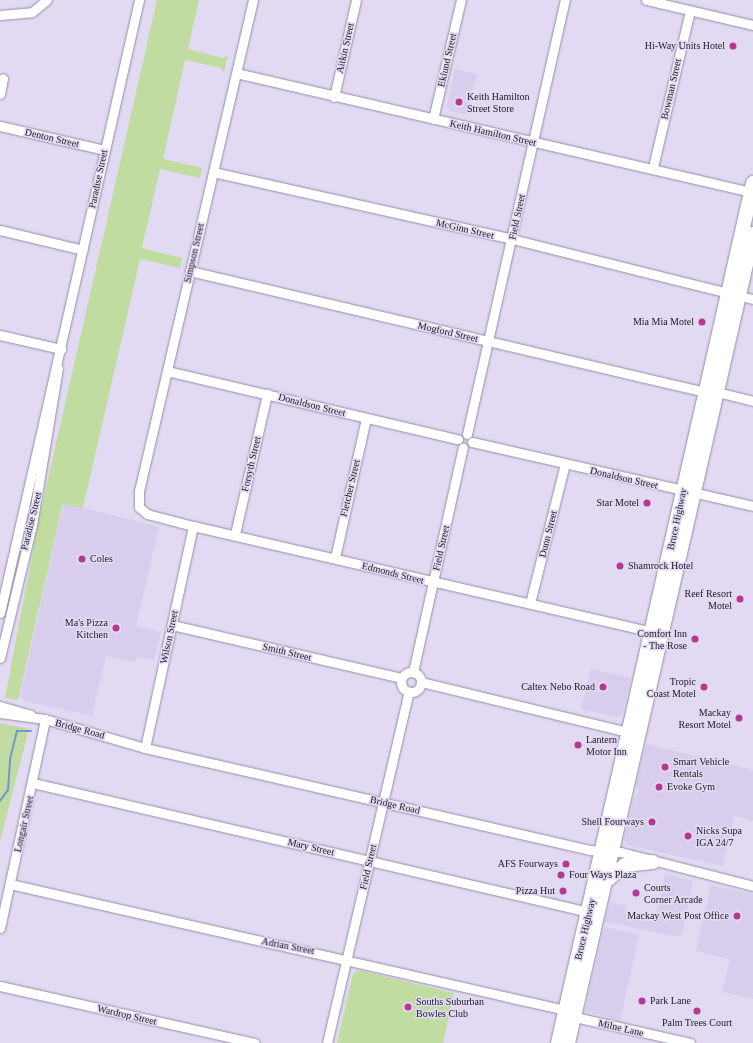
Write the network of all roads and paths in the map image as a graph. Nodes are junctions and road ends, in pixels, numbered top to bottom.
1 (47, 0) edge
2 (139, 0) edge
3 (253, 0) edge
4 (356, 0) edge
5 (461, 0) edge
6 (565, 0) edge
7 (646, 0) edge
8 (679, 4) edge
9 (690, 11) junction
10 (0, 15) edge
11 (753, 24) edge
12 (236, 73) junction
13 (4, 78) dead end
14 (0, 94) edge
15 (334, 97) junction
16 (433, 119) junction
17 (0, 126) edge
18 (533, 142) junction
19 (105, 150) junction
20 (652, 168) junction
21 (213, 172) junction
22 (752, 188) edge
23 (0, 230) edge
24 (753, 234) edge
25 (512, 239) junction
26 (83, 250) junction
27 (190, 271) junction
28 (733, 294) junction
29 (753, 299) edge
30 (0, 335) edge
31 (488, 341) junction
32 (61, 349) junction
33 (58, 359) junction
34 (167, 371) junction
35 (711, 392) junction
36 (267, 394) junction
37 (753, 401) edge
38 (366, 418) junction
39 (469, 438) junction
40 (458, 439) junction
41 (463, 447) junction
42 (565, 464) junction
43 (688, 492) junction
44 (753, 506) edge
45 (138, 507) joint
46 (193, 526) junction
47 (235, 534) junction
48 (335, 558) junction
49 (433, 582) junction
50 (530, 603) junction
51 (0, 613) edge
52 (172, 625) junction
53 (651, 632) junction
54 (0, 658) edge
55 (414, 672) junction
56 (401, 678) junction
57 (421, 682) junction
58 (409, 691) junction
59 (0, 706) edge
60 (0, 713) edge
61 (41, 719) junction
62 (628, 732) junction
63 (145, 748) junction
64 (33, 783) junction
65 (383, 802) junction
66 (607, 851) junction
67 (370, 860) junction
68 (653, 862) junction
69 (606, 881) junction
70 (10, 884) junction
71 (753, 886) edge
72 (589, 912) junction
73 (0, 928) edge
74 (346, 958) junction
75 (0, 986) edge
76 (570, 1014) junction
77 (255, 1043) edge
78 (327, 1043) edge
79 (558, 1043) edge
80 (568, 1043) edge
81 (690, 1043) edge

1 - 10 street
2 - 19 street, Paradise Street
3 - 12 street, Simpson Street
4 - 15 street, Aitkin Street
5 - 16 street, Eklund Street
6 - 18 street, Field Street
7 - 8 street
8 - 9 street
9 - 11 street
9 - 20 street, Bowman Street
12 - 15 street, Keith Hamilton Street
12 - 21 street, Simpson Street
13 - 14 street
15 - 16 street, Keith Hamilton Street
16 - 18 street, Keith Hamilton Street
17 - 19 street, Denton Street
18 - 20 street, Keith Hamilton Street
18 - 25 street, Field Street
19 - 26 street, Paradise Street
20 - 22 street, Keith Hamilton Street
21 - 25 street, McGinn Street
21 - 27 street, Simpson Street
22 - 28 highway, Bruce Highway
23 - 26 street
24 - 28 highway, Bruce Highway
25 - 28 street, McGinn Street
25 - 31 street, Field Street
26 - 32 street, Paradise Street
27 - 31 street, Mogford Street
27 - 34 street, Simpson Street
28 - 29 street, McGinn Street
28 - 35 highway, Bruce Highway
30 - 32 street
31 - 35 street, Mogford Street
31 - 39 street, Field Street
32 - 33 street, Paradise Street
33 - 51 street, Paradise Street
33 - 54 street, Paradise Street
34 - 36 street, Donaldson Street
34 - 45 street, Simpson Street
35 - 37 street, Mogford Street
35 - 43 highway, Bruce Highway
36 - 38 street, Donaldson Street
36 - 47 street, Forsyth Street
38 - 40 street, Donaldson Street
38 - 48 street, Fletcher Street
39 - 40 street
39 - 41 street
39 - 42 street, Donaldson Street
40 - 41 street
41 - 49 street, Field Street
42 - 43 street, Donaldson Street
42 - 50 street, Dunn Street
43 - 44 street, Donaldson Street
43 - 53 highway, Bruce Highway
43 - 66 highway, Bruce Highway
45 - 46 street, Edmonds Street
46 - 47 street, Edmonds Street
46 - 52 street, Wilson Street
47 - 48 street, Edmonds Street
48 - 49 street, Edmonds Street
49 - 50 street, Edmonds Street
49 - 55 street, Field Street
50 - 53 street, Edmonds Street
52 - 56 street, Smith Street
52 - 63 street, Wilson Street
53 - 62 highway, Bruce Highway
55 - 56 street
55 - 57 street
56 - 58 street
57 - 58 street
57 - 62 street
58 - 65 street, Field Street
59 - 61 street, Bridge Road
60 - 61 street, Bridge Road
61 - 63 street, Bridge Road
61 - 64 street, Longair Street
62 - 66 highway, Bruce Highway
63 - 65 street, Bridge Road
64 - 67 street, Mary Street
64 - 70 street, Longair Street
65 - 66 street, Bridge Road
65 - 67 street, Field Street
66 - 68 street, Bridge Road
66 - 69 highway, Bruce Highway
66 - 72 highway, Bruce Highway
67 - 72 street, Mary Street
67 - 74 street, Field Street
68 - 69 highway
68 - 71 street, Bridge Road
69 - 76 highway, Bruce Highway
70 - 73 street, Longair Street
70 - 74 street, Adrian Street
72 - 76 highway, Bruce Highway
74 - 76 street, Adrian Street
74 - 78 street, Field Street
75 - 77 street, Wardrop Street
76 - 79 highway, Bruce Highway
76 - 80 highway, Bruce Highway
76 - 81 street, Milne Lane

